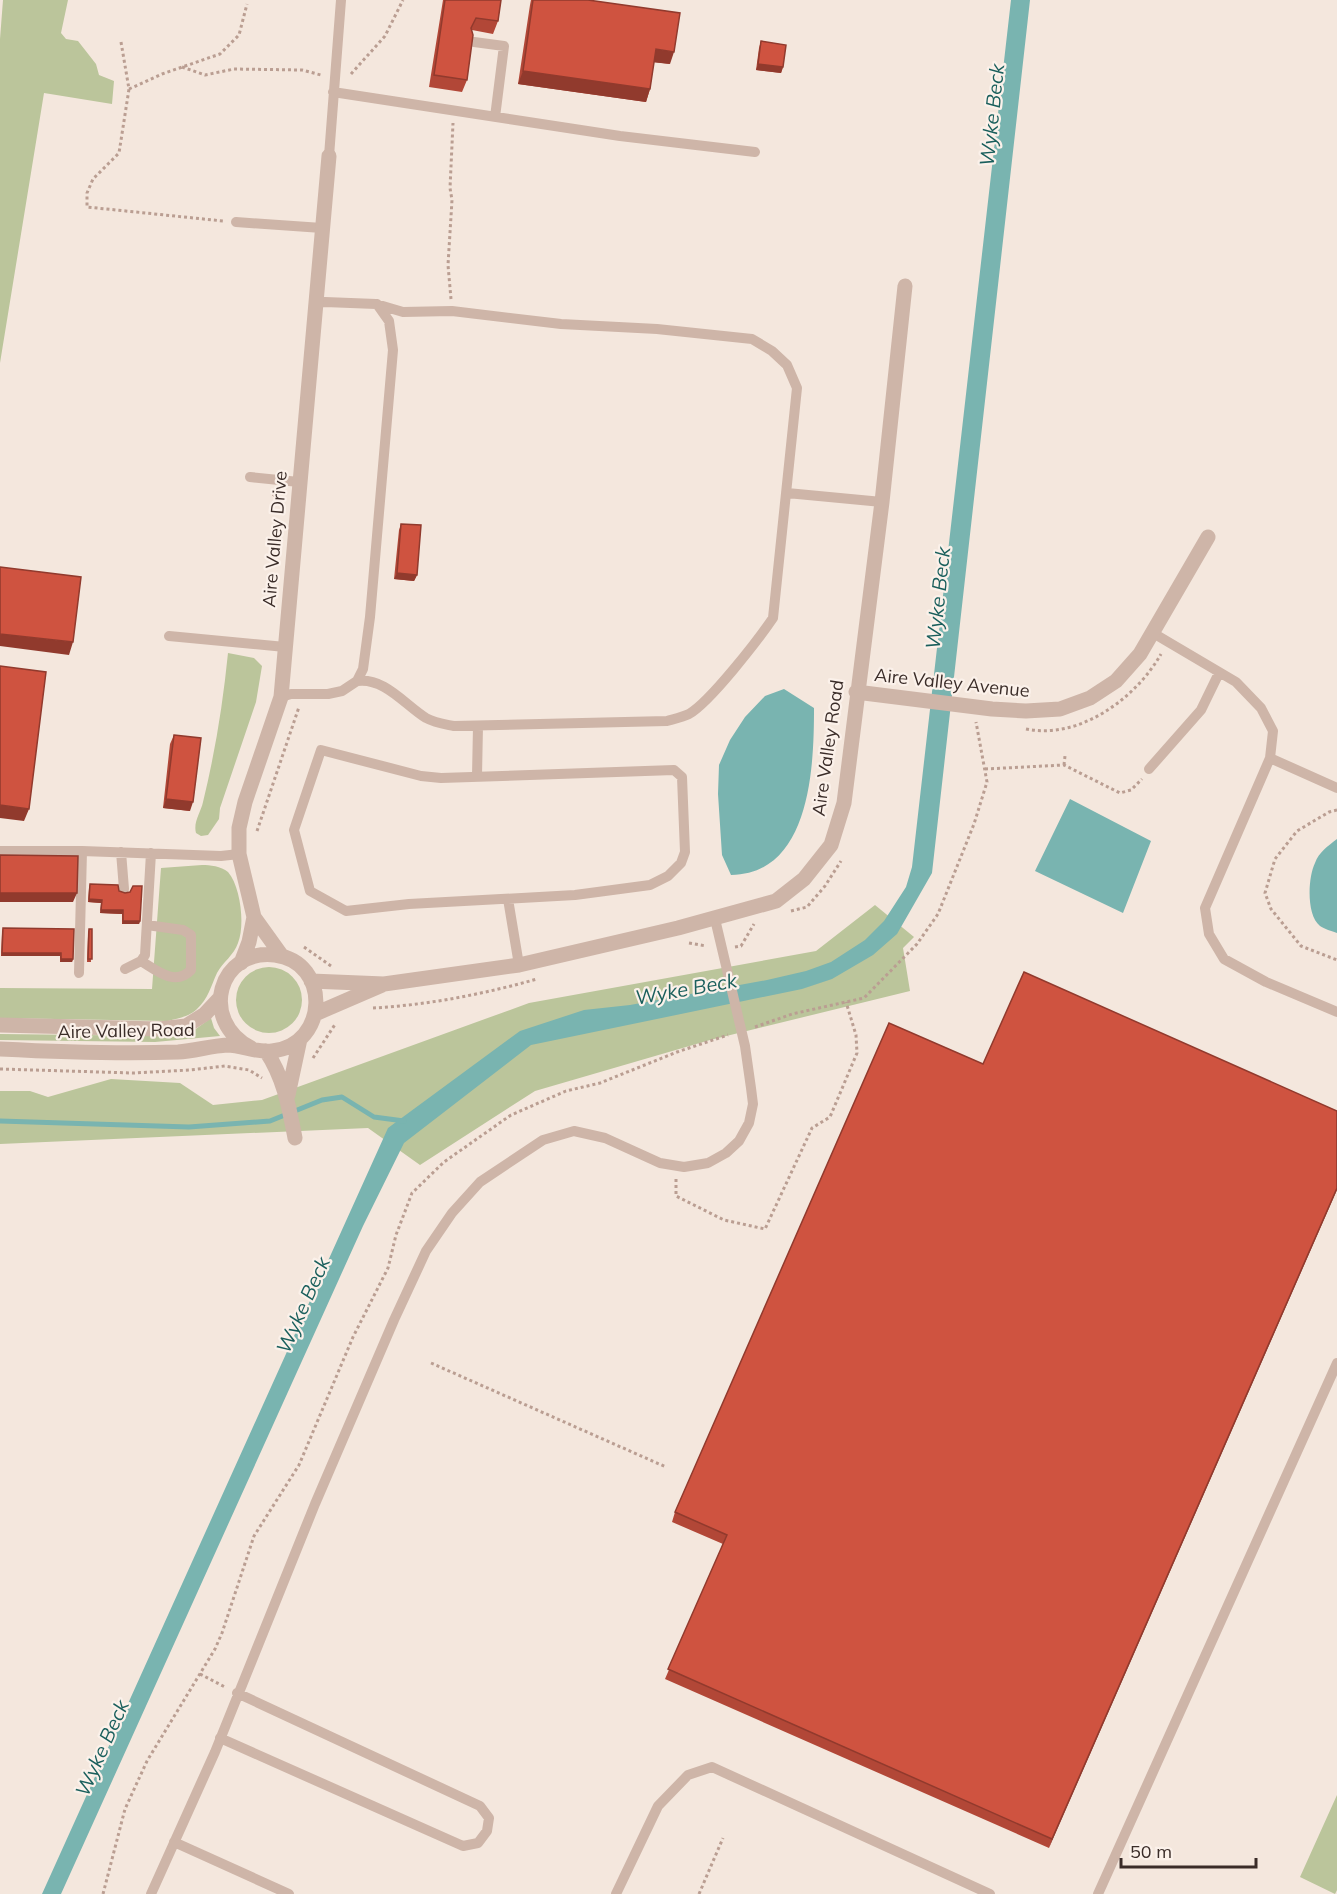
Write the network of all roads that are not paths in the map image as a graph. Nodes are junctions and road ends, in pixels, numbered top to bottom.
1 (341, 0) edge
2 (474, 42) edge
3 (333, 92) junction
4 (495, 117) junction
5 (755, 153) dead end
6 (329, 156) joint
7 (236, 222) road end
8 (322, 228) junction
9 (905, 286) dead end
10 (315, 303) junction
11 (376, 304) junction
12 (250, 477) dead end
13 (299, 482) junction
14 (787, 493) junction
15 (882, 502) junction
16 (1208, 537) dead end
17 (1153, 633) junction
18 (169, 636) dead end
19 (285, 647) junction
20 (1219, 673) junction
21 (357, 681) junction
22 (856, 692) junction
23 (280, 697) junction
24 (478, 726) junction
25 (1270, 758) junction
26 (1149, 769) road end
27 (477, 776) junction
28 (1337, 788) edge
29 (0, 851) edge
30 (81, 851) junction
31 (121, 852) junction
32 (151, 853) junction
33 (239, 854) junction
34 (124, 889) dead end
35 (508, 899) junction
36 (254, 917) junction
37 (715, 919) junction
38 (147, 925) junction
39 (282, 956) junction
40 (141, 961) junction
41 (241, 963) junction
42 (519, 964) junction
43 (125, 969) dead end
44 (80, 973) dead end
45 (311, 981) junction
46 (384, 984) junction
47 (220, 998) junction
48 (1337, 1012) edge
49 (315, 1014) junction
50 (0, 1025) edge
51 (300, 1040) junction
52 (0, 1049) edge
53 (259, 1050) junction
54 (288, 1100) junction
55 (295, 1138) dead end
56 (1337, 1363) edge
57 (237, 1693) junction
58 (220, 1738) junction
59 (174, 1842) junction
60 (151, 1894) edge
61 (289, 1894) edge
62 (616, 1894) edge
63 (990, 1894) edge
64 (1098, 1894) edge

1 - 3 lane
2 - 4 lane
3 - 4 lane
3 - 6 lane
4 - 5 lane
6 - 8 street, Aire Valley Drive
7 - 8 lane
8 - 10 street, Aire Valley Drive
9 - 15 street, Aire Valley Road
10 - 11 lane
10 - 13 street, Aire Valley Drive
11 - 14 lane
11 - 21 lane
12 - 13 lane
13 - 19 street, Aire Valley Drive
14 - 15 lane
14 - 24 lane
15 - 22 street, Aire Valley Road
16 - 17 street, Aire Valley Avenue
17 - 20 lane
17 - 22 street, Aire Valley Avenue
18 - 19 lane
19 - 23 street, Aire Valley Drive
20 - 25 lane
20 - 26 lane
21 - 23 lane
21 - 24 lane
22 - 37 street, Aire Valley Road
23 - 33 street, Aire Valley Drive
24 - 27 lane
25 - 28 lane
25 - 48 lane
27 - 35 lane
27 - 35 lane
29 - 30 lane
30 - 31 lane
30 - 44 lane
31 - 32 lane
31 - 34 lane
32 - 33 lane
32 - 38 lane
33 - 36 street, Aire Valley Drive
35 - 42 lane
36 - 39 street, Aire Valley Drive
36 - 41 street, Aire Valley Drive
37 - 42 street, Aire Valley Road
37 - 57 lane
38 - 40 lane
38 - 40 lane
39 - 41 street
39 - 45 street
40 - 43 lane
41 - 47 street, Aire Valley Road
42 - 46 street, Aire Valley Road
45 - 46 street, Aire Valley Road
45 - 49 street
46 - 49 street, Aire Valley Road
47 - 50 street, Aire Valley Road
47 - 53 street
49 - 51 street
51 - 53 street, Aire Valley Road
51 - 54 street
52 - 53 street, Aire Valley Road
53 - 54 street
54 - 55 street
56 - 64 lane
57 - 58 lane
57 - 58 lane
58 - 59 lane
59 - 60 lane
59 - 61 lane
62 - 63 lane

